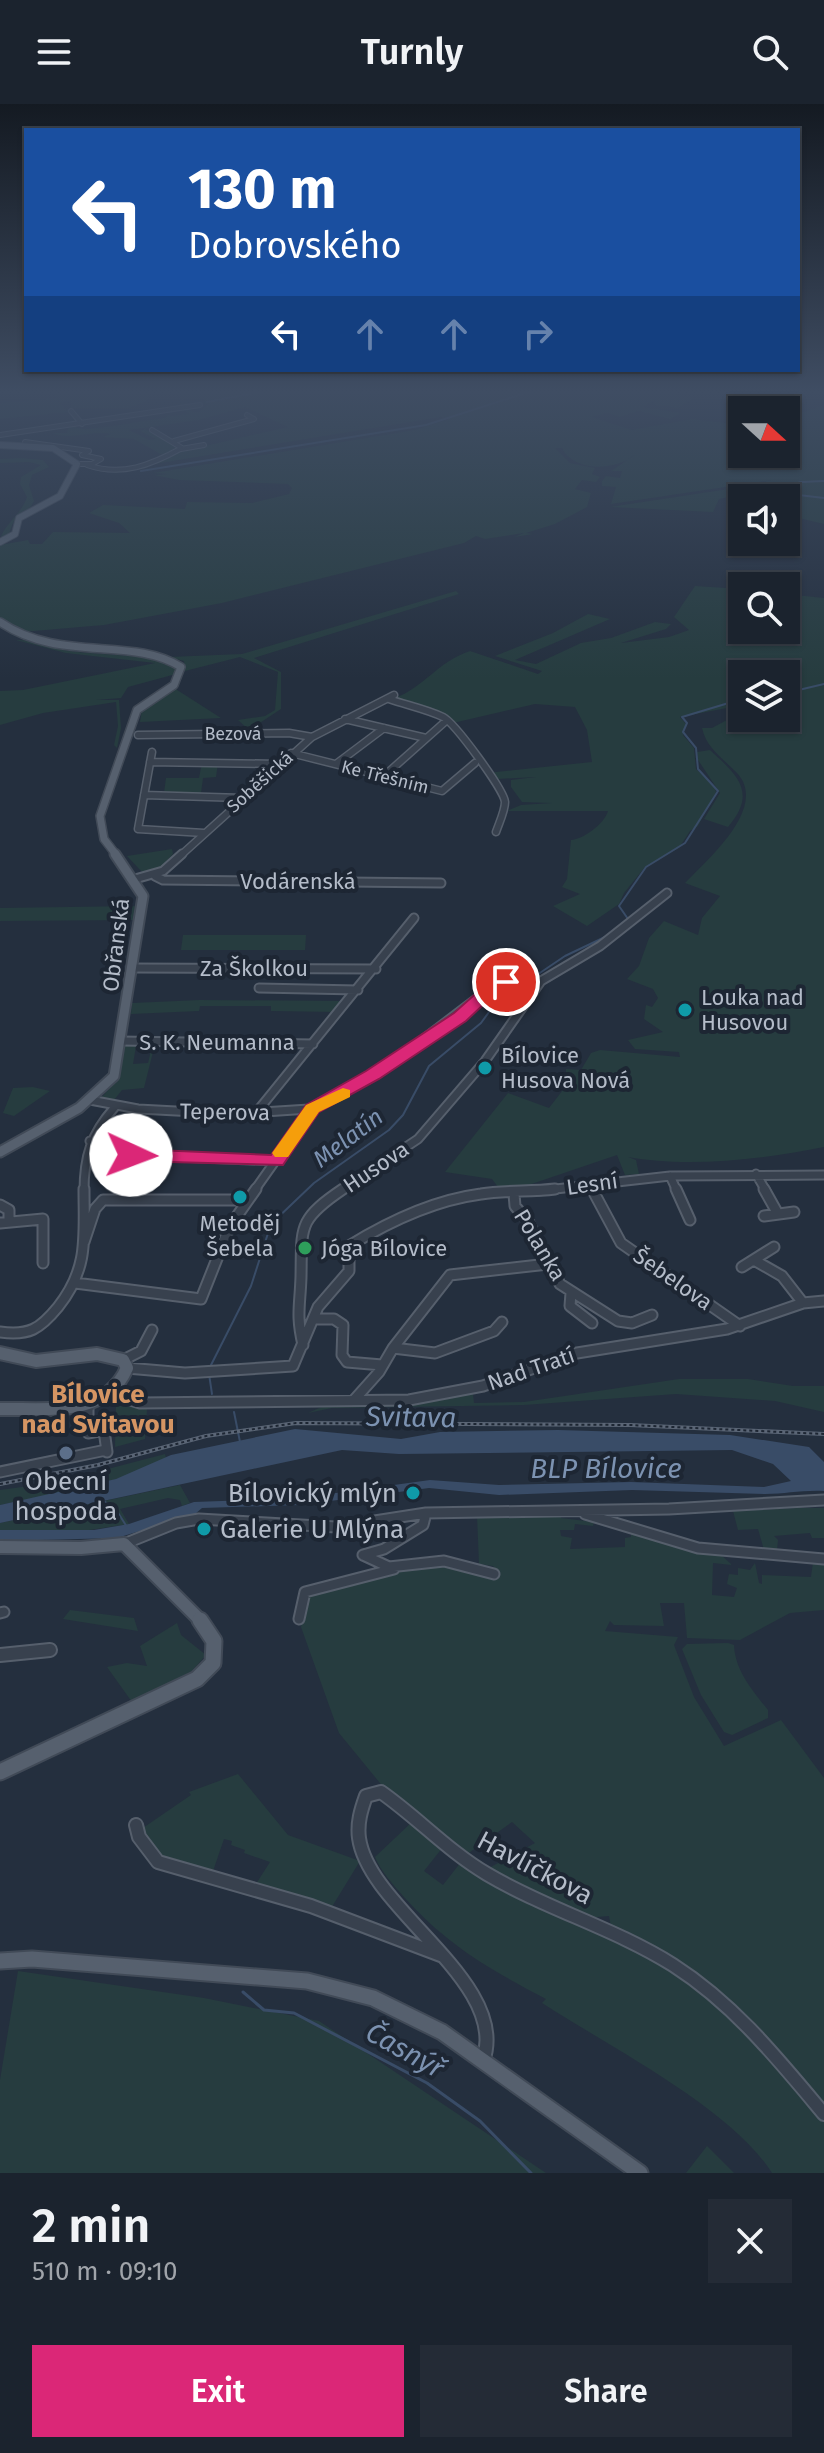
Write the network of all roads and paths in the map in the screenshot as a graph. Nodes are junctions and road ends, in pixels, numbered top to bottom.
1 (65, 487) edge
2 (0, 542) edge
3 (0, 622) edge
4 (344, 719) junction
5 (447, 720) junction
6 (384, 728) junction
7 (138, 735) dead end
8 (312, 737) junction
9 (426, 738) junction
10 (152, 752) dead end
11 (291, 753) junction
12 (150, 762) junction
13 (279, 764) junction
14 (336, 764) junction
15 (475, 766) dead end
16 (384, 776) junction
17 (144, 795) junction
18 (242, 798) junction
19 (496, 832) dead end
20 (204, 833) junction
21 (155, 876) junction
22 (135, 879) junction
23 (441, 883) dead end
24 (667, 893) dead end
25 (414, 918) dead end
26 (132, 968) junction
27 (376, 969) junction
28 (527, 986) junction
29 (259, 988) dead end
30 (358, 990) junction
31 (120, 1041) junction
32 (313, 1044) junction
33 (90, 1100) junction
34 (114, 1108) junction
35 (312, 1109) junction
36 (255, 1114) junction
37 (90, 1141) junction
38 (0, 1152) edge
39 (276, 1161) junction
40 (756, 1174) junction
41 (824, 1175) edge
42 (670, 1176) junction
43 (590, 1185) junction
44 (514, 1194) junction
45 (247, 1200) junction
46 (0, 1205) edge
47 (794, 1212) dead end
48 (778, 1214) junction
49 (764, 1216) dead end
50 (690, 1220) dead end
51 (4, 1222) edge
52 (82, 1241) junction
53 (774, 1247) dead end
54 (754, 1260) junction
55 (43, 1263) dead end
56 (548, 1264) junction
57 (742, 1267) dead end
58 (75, 1283) junction
59 (571, 1293) junction
60 (824, 1301) edge
61 (803, 1303) junction
62 (652, 1315) dead end
63 (314, 1319) junction
64 (502, 1322) dead end
65 (592, 1323) dead end
66 (740, 1326) junction
67 (152, 1330) dead end
68 (0, 1332) edge
69 (303, 1345) junction
70 (393, 1348) junction
71 (0, 1353) edge
72 (125, 1364) junction
73 (382, 1365) junction
74 (112, 1394) junction
75 (354, 1400) junction
76 (88, 1404) junction
77 (0, 1409) edge
78 (0, 1472) edge
79 (824, 1500) edge
80 (576, 1512) junction
81 (426, 1513) junction
82 (124, 1544) junction
83 (0, 1547) edge
84 (824, 1559) edge
85 (395, 1569) junction
86 (494, 1574) dead end
87 (299, 1619) dead end
88 (50, 1650) dead end
89 (0, 1655) edge
90 (0, 1772) edge
91 (136, 1825) dead end
92 (443, 1956) junction
93 (0, 1961) edge
94 (483, 2062) junction
95 (824, 2114) edge
96 (640, 2173) edge

1 - 2 main road
3 - 22 main road, Obřanská
4 - 5 street, Soběšická
4 - 6 street
4 - 8 street, Soběšická
5 - 9 street
5 - 19 street
6 - 9 street
6 - 14 street
7 - 8 street, Bezová
8 - 11 street, Soběšická
9 - 16 street
10 - 12 street
11 - 13 street, Soběšická
11 - 14 street, Ke Třešním
12 - 13 street
12 - 17 street
13 - 18 street, Soběšická
14 - 16 street, Ke Třešním
15 - 16 street, Ke Třešním
17 - 18 street
17 - 20 street
18 - 20 street, Soběšická
20 - 21 street, Soběšická
21 - 22 street
21 - 23 street, Vodárenská
22 - 26 main road, Obřanská
24 - 28 street, Husova
25 - 27 street
26 - 27 street, Za Školkou
26 - 31 main road, Obřanská
27 - 30 street
28 - 35 street
28 - 69 street, Husova
29 - 30 street
30 - 32 street
31 - 32 street, S. K. Neumanna
31 - 33 main road, Obřanská
32 - 36 street
33 - 34 street, Teperova
33 - 38 main road, Obřanská
34 - 36 street, Teperova
34 - 37 street
35 - 36 street, Teperova
35 - 39 street
37 - 39 street
37 - 52 street
39 - 45 street
40 - 41 street, Lesní
40 - 42 street, Lesní
40 - 48 street
42 - 43 street, Lesní
42 - 50 street
43 - 44 street, Lesní
43 - 66 street, Šebelova
44 - 56 street, Polanka
44 - 63 street, Lesní
45 - 52 street
45 - 58 street
46 - 51 street
47 - 48 street
48 - 49 street
51 - 55 street
52 - 58 street
53 - 54 street
54 - 57 street
54 - 61 street
56 - 59 street, Polanka
56 - 70 street
58 - 68 street
59 - 62 street, Polanka
59 - 65 street, Polanka
60 - 61 street, Nad Tratí
61 - 66 street, Nad Tratí
63 - 69 street, Lesní
63 - 73 street
64 - 70 street
66 - 75 street, Nad Tratí
67 - 72 street
69 - 72 street
70 - 73 street
71 - 72 main road
72 - 74 main road
73 - 75 street
74 - 75 street, Nad Tratí
74 - 76 main road
76 - 77 main road
76 - 78 street
79 - 80 street
80 - 81 street
80 - 84 street
81 - 82 street
81 - 85 street
82 - 83 main road
82 - 90 main road
85 - 86 street
85 - 87 street
88 - 89 street
91 - 92 street
92 - 94 street, Havlíčkova
92 - 95 street, Havlíčkova
93 - 94 main road
94 - 96 main road

